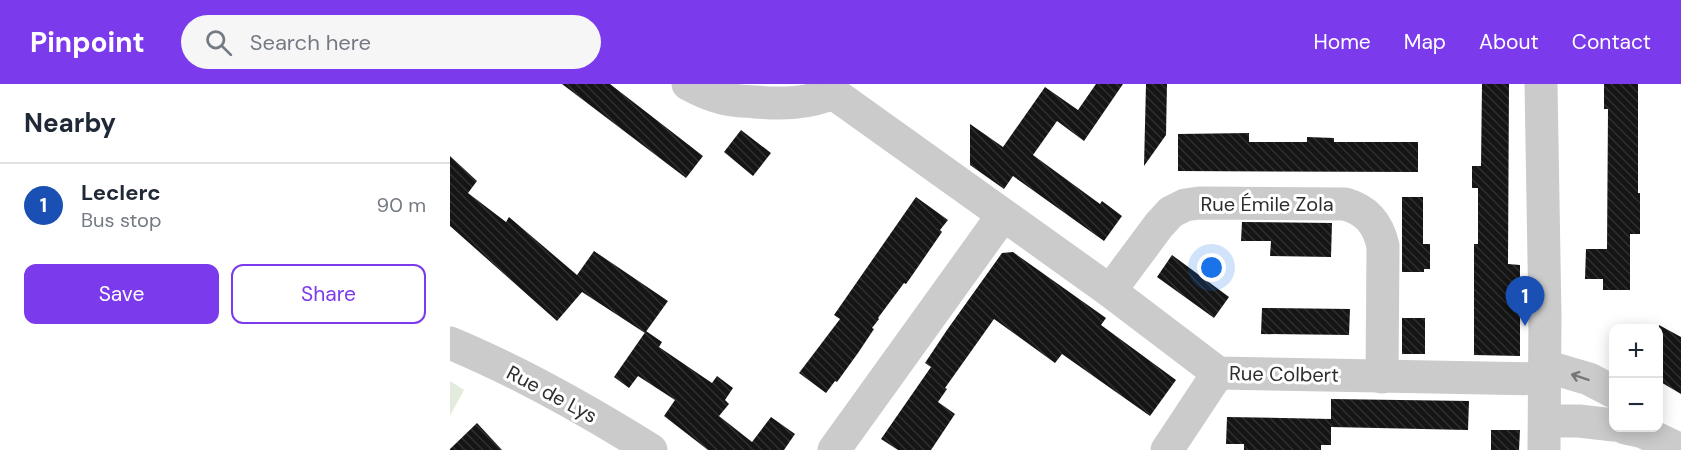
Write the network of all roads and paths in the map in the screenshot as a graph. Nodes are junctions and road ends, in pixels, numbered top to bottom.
1 (688, 84) edge
2 (1541, 84) edge
3 (836, 88) edge
4 (1003, 215) junction
5 (1110, 291) junction
6 (450, 343) edge
7 (1218, 373) junction
8 (1545, 373) junction
9 (1382, 377) junction
10 (1609, 390) edge
11 (1609, 424) edge
12 (1643, 432) edge
13 (1661, 432) edge
14 (1544, 435) edge
15 (1681, 449) edge
16 (651, 450) edge
17 (834, 450) edge
18 (1167, 450) edge

1 - 3 street
2 - 8 street
3 - 4 street, Rue Colbert
4 - 5 street, Rue Colbert
4 - 17 street
5 - 7 street, Rue Colbert
5 - 9 street, Rue Émile Zola
6 - 16 street, Rue de Lys
7 - 9 street, Rue Colbert
7 - 18 street
8 - 9 street, Rue Colbert
10 -> 8 street, Rue Colbert
8 - 14 street
11 - 14 street
12 - 15 street
13 - 15 street

